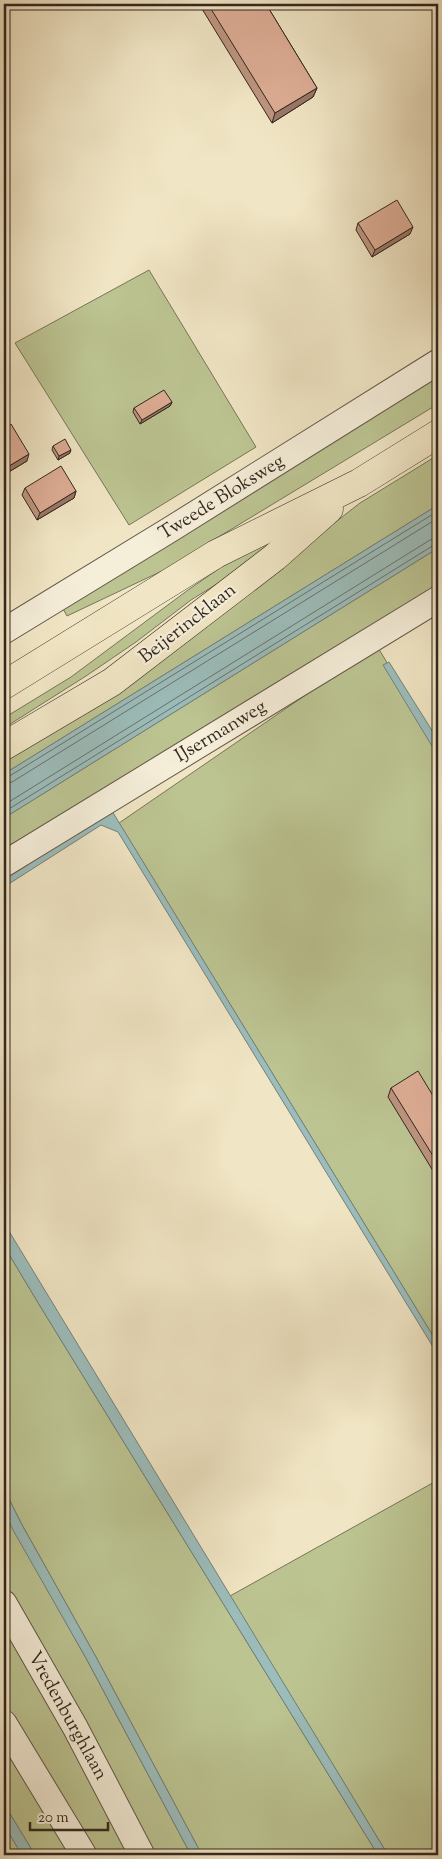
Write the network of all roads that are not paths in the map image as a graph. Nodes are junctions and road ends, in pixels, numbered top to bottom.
1 (438, 362) edge
2 (438, 434) edge
3 (359, 482) junction
4 (438, 599) edge
5 (4, 631) edge
6 (4, 685) edge
7 (4, 746) edge
8 (4, 864) edge
9 (4, 1603) edge
10 (4, 1723) edge
11 (84, 1855) edge
12 (142, 1855) edge

1 - 5 street, Tweede Bloksweg
2 - 3 main road, Beijerincklaan
3 - 6 main road, Beijerincklaan
3 - 7 main road, Beijerincklaan
4 - 8 street, IJsermanweg
9 - 12 street, Vredenburghlaan
10 - 11 street

